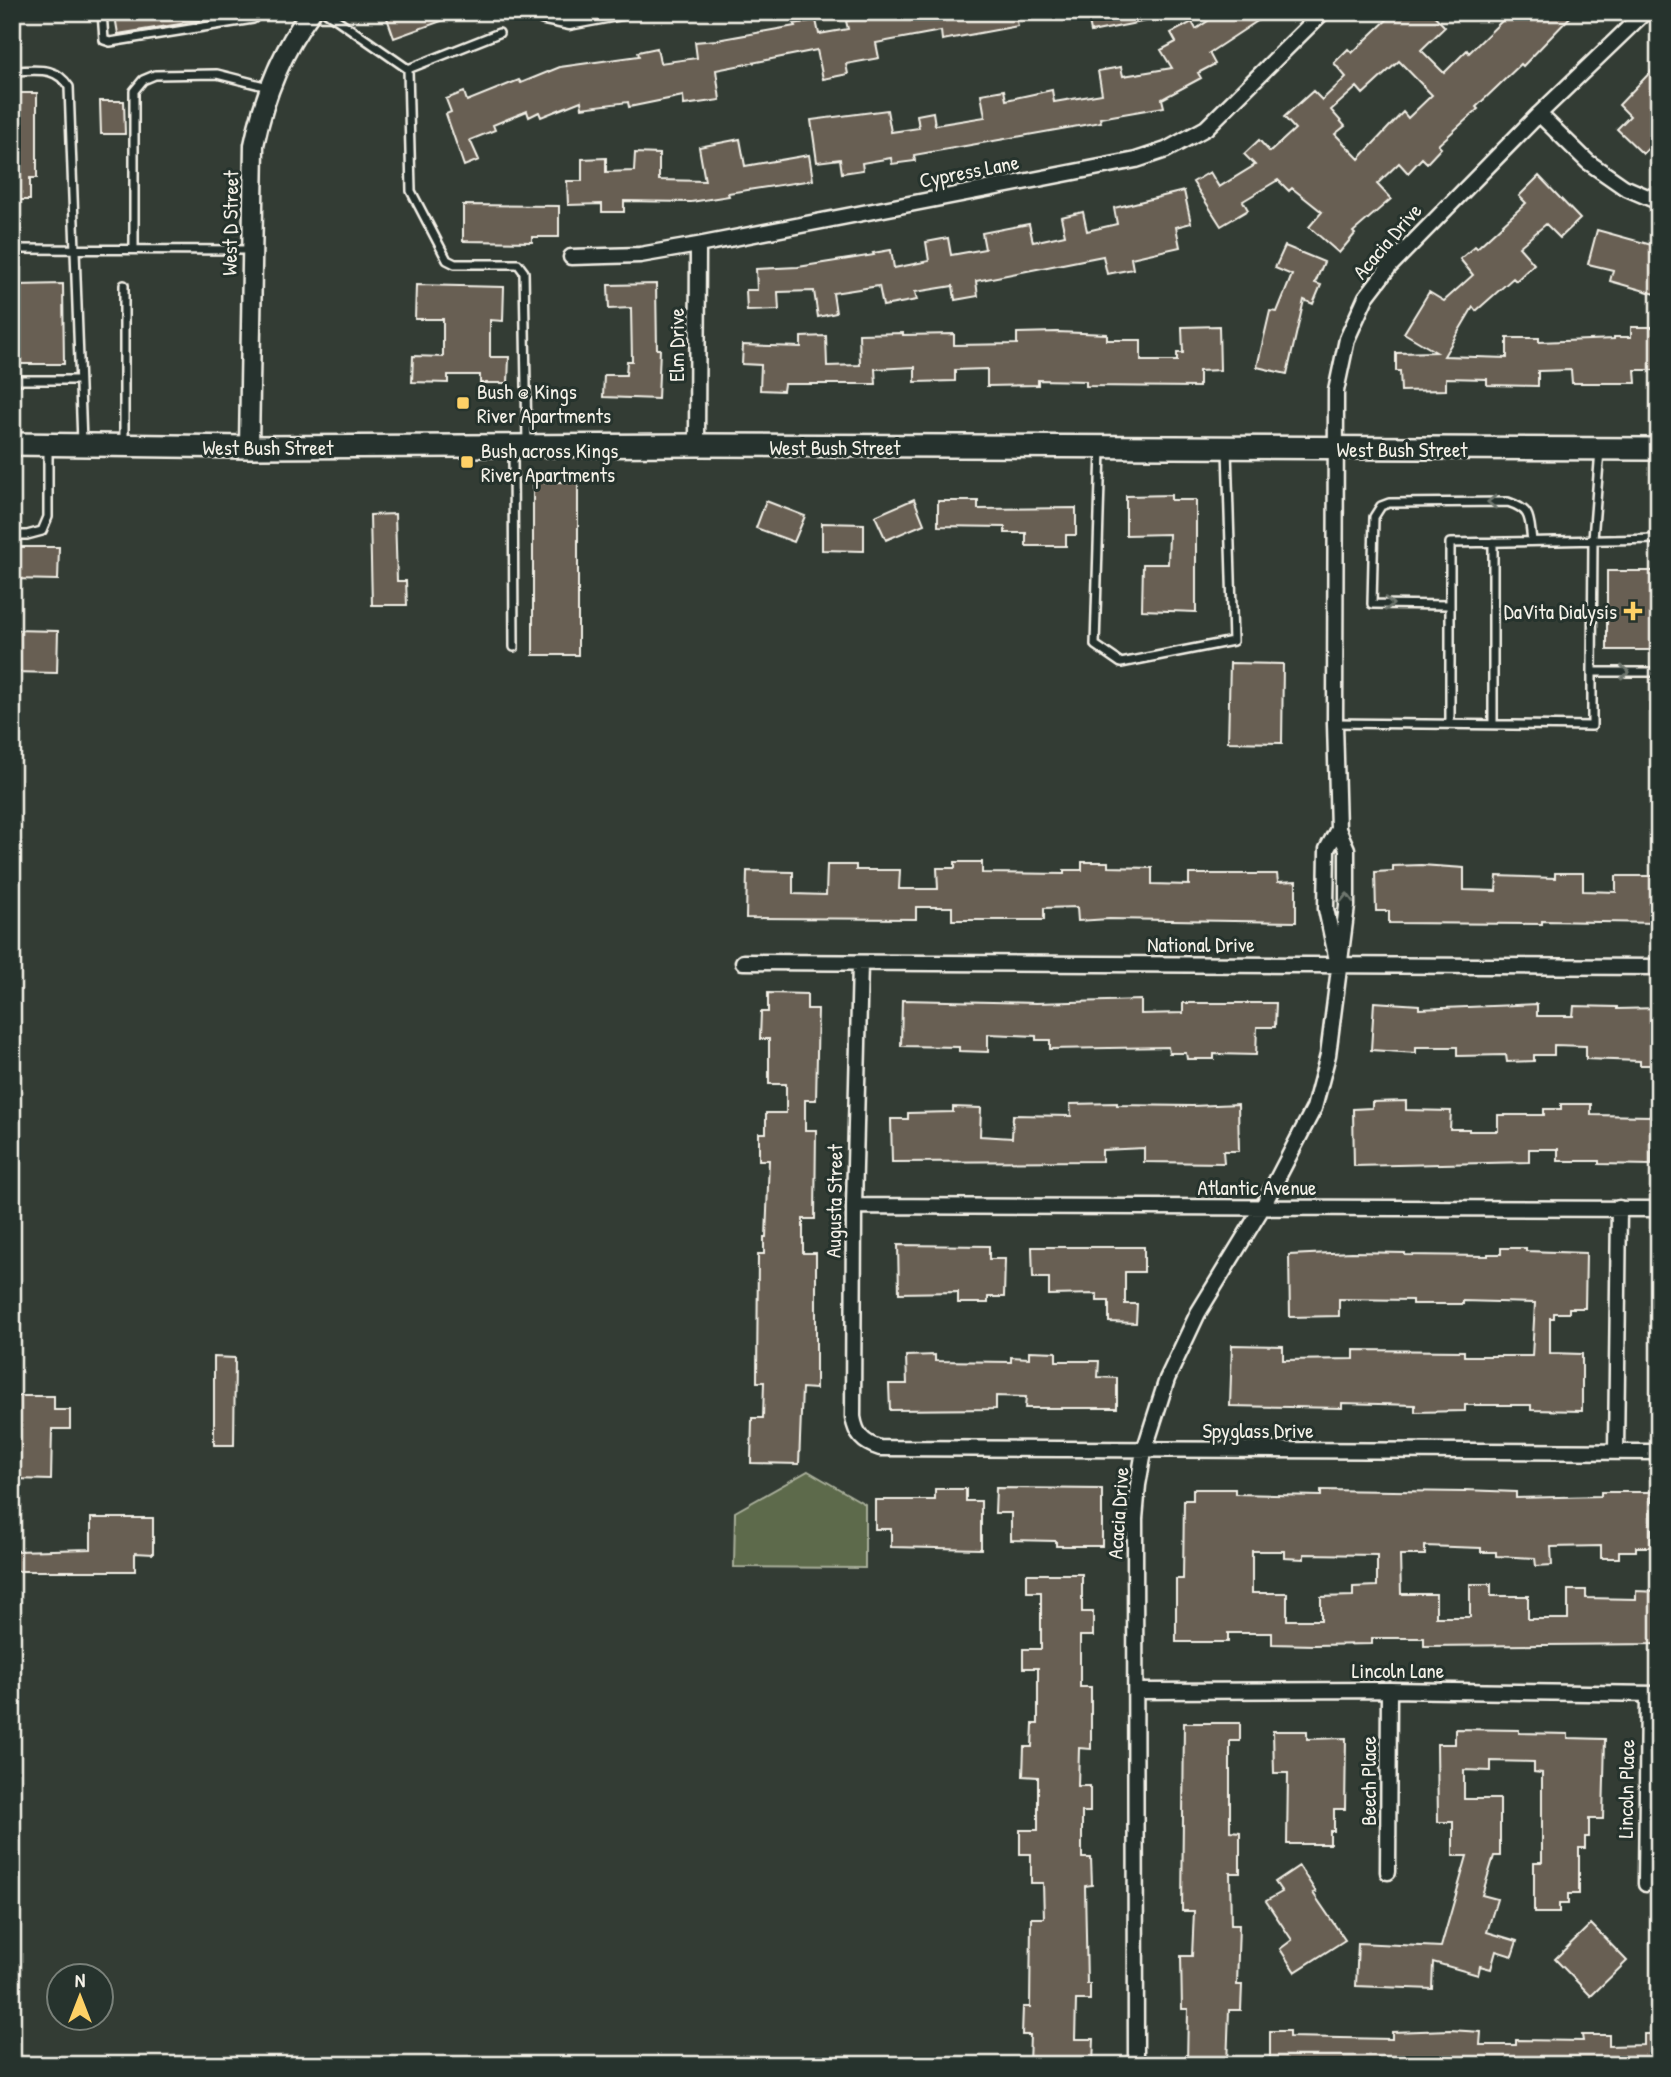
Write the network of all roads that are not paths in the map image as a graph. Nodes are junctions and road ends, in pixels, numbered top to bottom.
1 (102, 12) edge
2 (260, 12) edge
3 (311, 12) edge
4 (326, 12) edge
5 (622, 12) edge
6 (1324, 12) edge
7 (1645, 12) edge
8 (544, 18) dead end
9 (499, 33) dead end
10 (408, 69) junction
11 (12, 71) edge
12 (269, 87) junction
13 (1539, 114) junction
14 (1659, 201) edge
15 (698, 245) junction
16 (76, 248) junction
17 (12, 249) edge
18 (134, 249) junction
19 (253, 250) junction
20 (571, 257) dead end
21 (124, 285) dead end
22 (12, 380) edge
23 (79, 380) junction
24 (12, 443) edge
25 (48, 444) junction
26 (697, 445) junction
27 (82, 446) junction
28 (124, 446) junction
29 (249, 447) junction
30 (520, 447) junction
31 (1101, 448) junction
32 (1227, 449) junction
33 (1337, 449) junction
34 (1600, 449) junction
35 (1659, 449) edge
36 (12, 535) edge
37 (1593, 539) junction
38 (1659, 539) edge
39 (1532, 541) junction
40 (1493, 542) junction
41 (1450, 605) junction
42 (514, 647) dead end
43 (1659, 671) edge
44 (1592, 672) junction
45 (1335, 723) junction
46 (1450, 724) junction
47 (1493, 724) junction
48 (1338, 830) junction
49 (743, 962) dead end
50 (860, 963) junction
51 (1338, 965) junction
52 (1659, 967) edge
53 (854, 1206) junction
54 (1262, 1208) junction
55 (1619, 1208) junction
56 (1659, 1209) edge
57 (860, 1438) joint
58 (1144, 1451) junction
59 (1616, 1451) junction
60 (1659, 1452) edge
61 (1389, 1690) junction
62 (1136, 1691) junction
63 (1653, 1694) edge
64 (1388, 1872) dead end
65 (1646, 1884) dead end
66 (1136, 2065) edge

1 - 2 lane
3 - 12 street, West D Street
4 - 10 lane
5 - 8 street
6 - 15 street, Cypress Lane
7 - 13 street, Acacia Drive
9 - 10 lane
10 - 30 lane
11 - 16 lane
12 - 18 lane
12 - 19 street, West D Street
13 - 14 street
13 - 33 street, Acacia Drive
15 - 20 street, Cypress Lane
15 - 26 street, Elm Drive
16 - 17 lane
16 - 18 lane
16 - 23 lane
18 - 19 lane
19 - 29 street, West D Street
21 - 28 lane
22 - 23 lane
23 - 27 lane
24 - 25 main road, West Bush Street
25 - 27 main road, West Bush Street
25 - 36 lane
26 - 30 main road, West Bush Street
26 - 31 main road, West Bush Street
27 - 28 main road, West Bush Street
28 - 29 main road, West Bush Street
29 - 30 main road, West Bush Street
30 - 42 lane
31 - 32 main road, West Bush Street
31 - 32 lane
32 - 33 main road, West Bush Street
33 - 34 main road, West Bush Street
33 - 45 street, Acacia Drive
34 - 35 main road, West Bush Street
34 - 37 lane
37 - 38 lane
37 - 39 lane
37 - 44 lane
39 - 40 lane
39 -> 41 lane
40 - 41 lane
40 - 47 lane
41 - 46 lane
44 -> 43 lane
44 - 47 lane
45 - 46 lane
45 - 48 street, Acacia Drive
46 - 47 lane
51 -> 48 street, Acacia Drive
48 - 51 street, Acacia Drive
49 - 50 street, National Drive
50 - 51 street, National Drive
50 - 53 street, Augusta Street
51 - 52 street, National Drive
51 - 54 street, Acacia Drive
53 - 54 street, Atlantic Avenue
53 - 57 street, Augusta Street
54 - 55 street, Atlantic Avenue
54 - 58 street, Acacia Drive
55 - 56 street, Atlantic Avenue
55 - 59 street
57 - 58 street, Spyglass Drive
58 - 59 street, Spyglass Drive
58 - 62 street, Acacia Drive
59 - 60 street, Spyglass Drive
61 - 62 street, Lincoln Lane
61 - 63 street, Lincoln Lane
61 - 64 street, Beech Place
62 - 66 street, Acacia Drive
63 - 65 street, Lincoln Place

